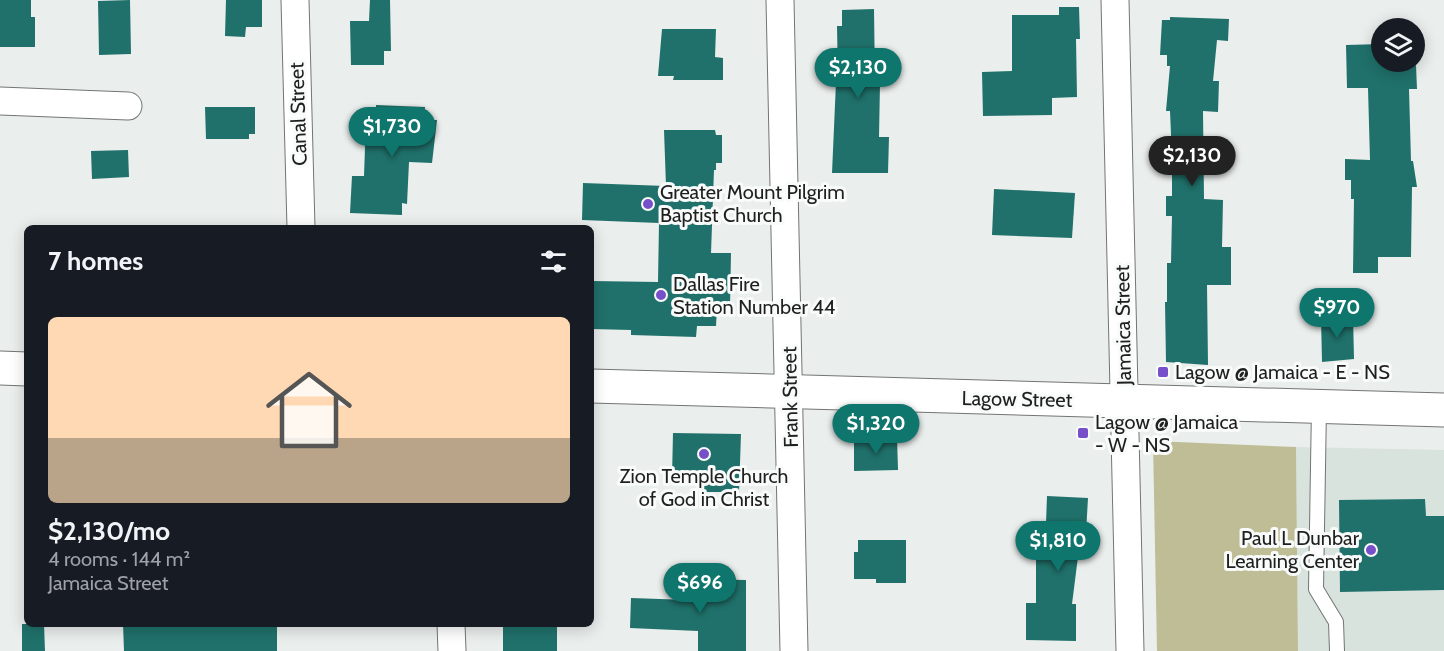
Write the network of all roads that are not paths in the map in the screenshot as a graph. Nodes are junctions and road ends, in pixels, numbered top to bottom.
1 (295, 0) edge
2 (780, 0) edge
3 (1115, 0) edge
4 (0, 101) edge
5 (128, 106) dead end
6 (301, 225) edge
7 (0, 368) edge
8 (24, 369) edge
9 (594, 386) edge
10 (790, 393) junction
11 (1124, 401) junction
12 (1319, 406) junction
13 (1444, 410) edge
14 (451, 627) edge
15 (452, 651) edge
16 (794, 651) edge
17 (1130, 651) edge
18 (1337, 651) edge

1 - 6 street, Canal Street
2 - 10 street, Frank Street
3 - 11 street, Jamaica Street
4 - 5 street
7 - 8 street
9 - 10 street, Lagow Street
10 - 11 street, Lagow Street
10 - 16 street, Frank Street
11 - 12 street, Lagow Street
11 - 17 street, Jamaica Street
12 - 13 street, Lagow Street
12 - 18 lane
14 - 15 street

